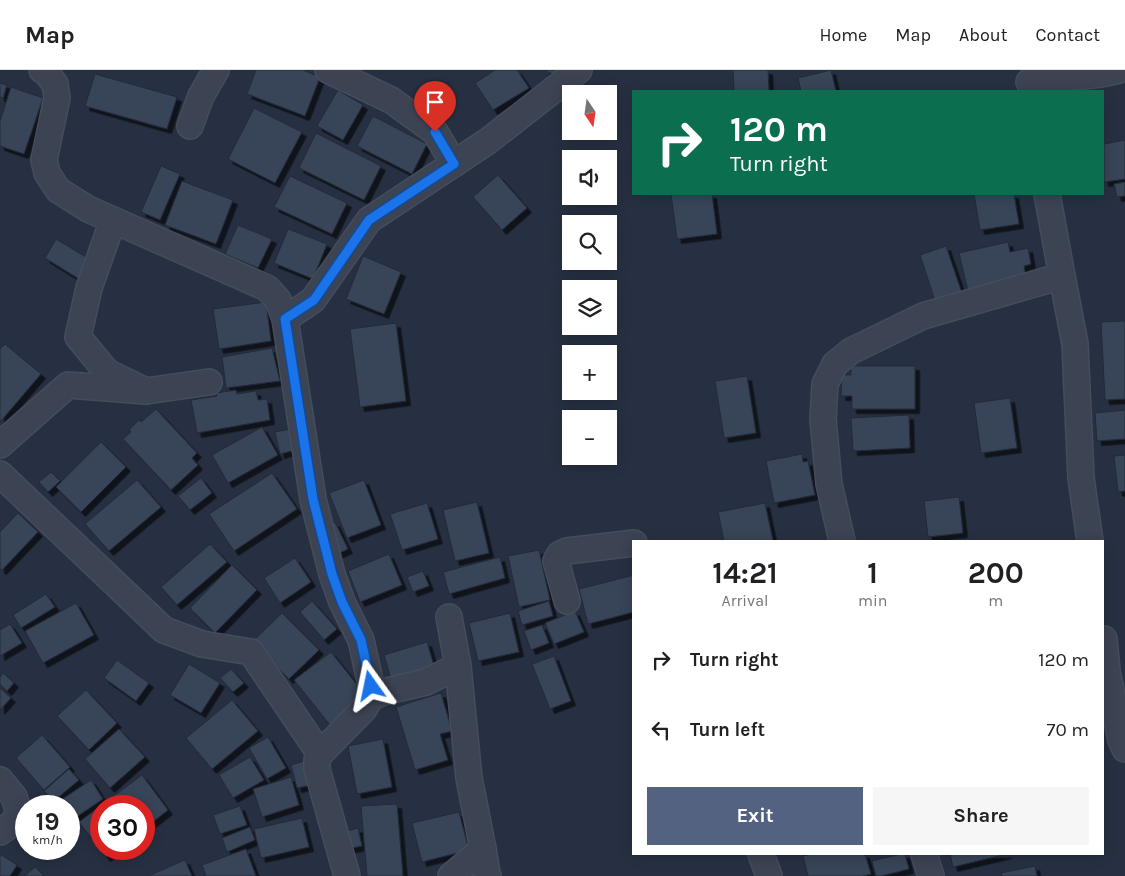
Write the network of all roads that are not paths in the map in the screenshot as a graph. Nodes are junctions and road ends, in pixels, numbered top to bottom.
1 (42, 70) edge
2 (216, 70) edge
3 (328, 70) edge
4 (579, 70) edge
5 (1118, 70) edge
6 (1024, 81) edge
7 (190, 126) dead end
8 (454, 164) junction
9 (1047, 195) edge
10 (113, 220) junction
11 (1062, 276) junction
12 (285, 319) junction
13 (210, 382) dead end
14 (146, 391) junction
15 (0, 445) edge
16 (0, 474) edge
17 (842, 540) edge
18 (1090, 540) edge
19 (632, 543) edge
20 (567, 601) dead end
21 (449, 617) dead end
22 (1104, 639) edge
23 (458, 666) junction
24 (1116, 669) edge
25 (371, 697) junction
26 (1125, 749) edge
27 (320, 754) junction
28 (0, 780) edge
29 (0, 832) edge
30 (483, 849) junction
31 (761, 855) edge
32 (924, 855) edge
33 (347, 876) edge
34 (451, 876) edge
35 (488, 876) edge
36 (769, 876) edge
37 (931, 876) edge

1 - 10 street
2 - 7 street
3 - 8 street
4 - 8 street
5 - 6 street
8 - 12 street
9 - 11 street
10 - 12 street
10 - 14 street
11 - 17 street
11 - 18 street
12 - 25 street
13 - 14 street
14 - 15 street
16 - 27 street
19 - 20 street
21 - 23 street
22 - 24 street
23 - 25 street
23 - 30 street
24 - 26 street
25 - 27 street
27 - 33 street
28 - 29 street
30 - 34 street
30 - 35 street
31 - 36 street
32 - 37 street

